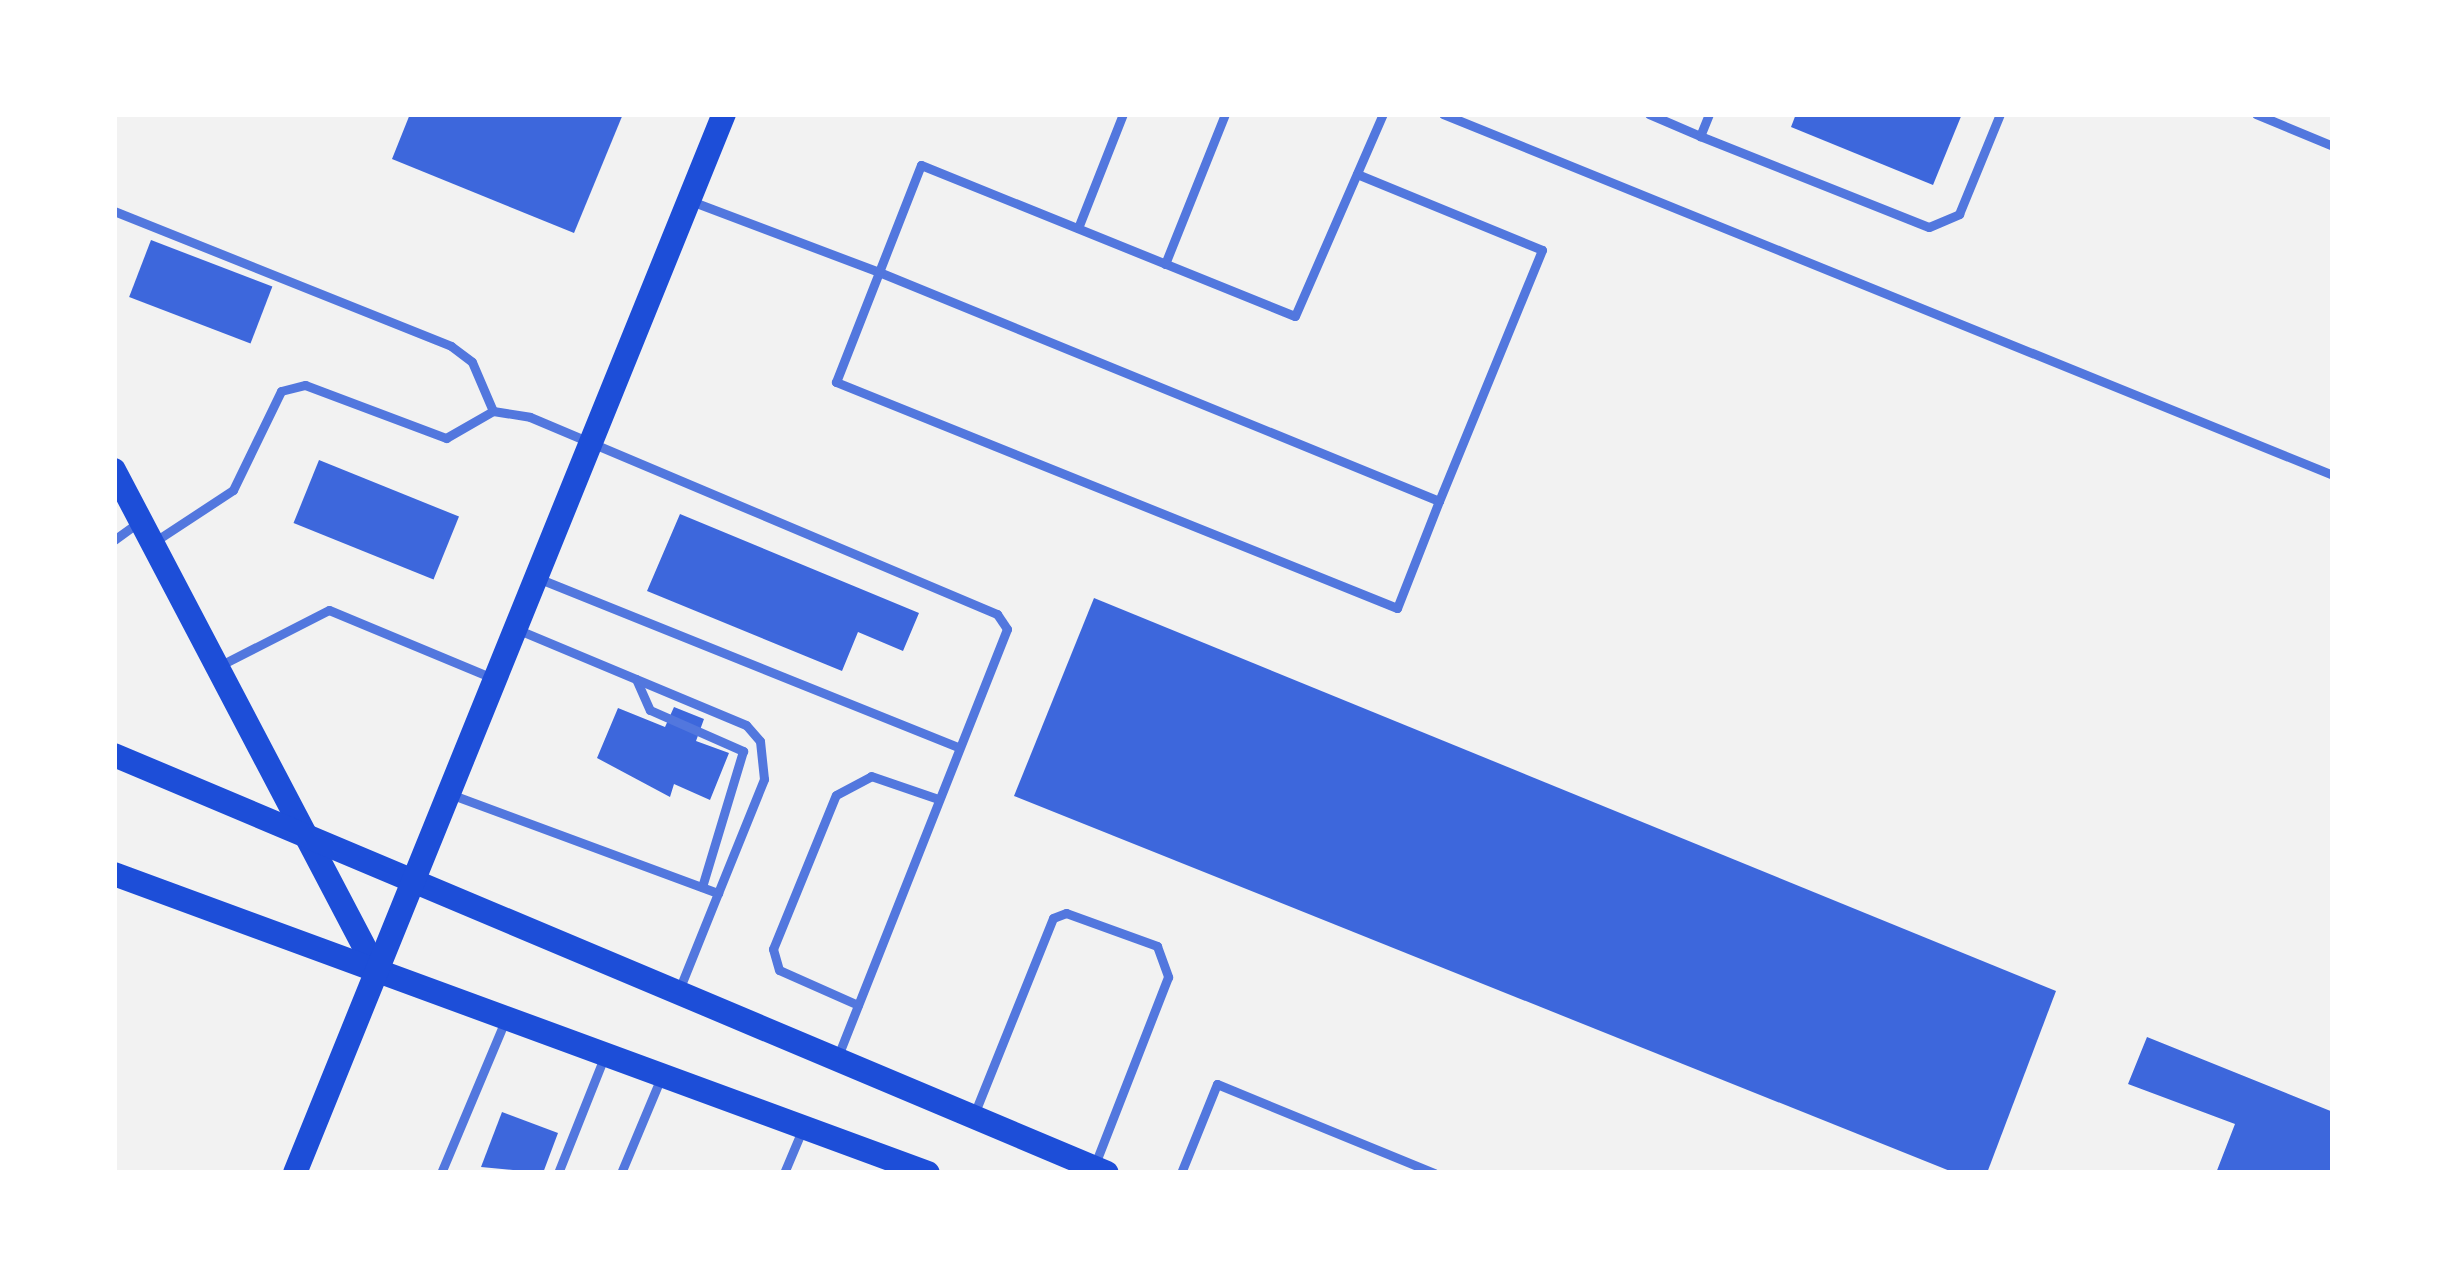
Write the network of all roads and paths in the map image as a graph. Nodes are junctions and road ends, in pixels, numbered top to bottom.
1 (724, 114) edge
2 (1124, 114) edge
3 (1225, 114) edge
4 (1383, 114) edge
5 (1444, 114) edge
6 (1649, 114) edge
7 (1709, 114) edge
8 (2000, 114) edge
9 (2256, 114) edge
10 (1700, 136) junction
11 (2333, 146) edge
12 (1357, 174) junction
13 (688, 200) junction
14 (114, 212) edge
15 (1078, 228) junction
16 (1165, 264) junction
17 (879, 272) junction
18 (493, 411) junction
19 (591, 440) junction
20 (114, 470) edge
21 (2333, 475) edge
22 (1439, 501) junction
23 (151, 528) junction
24 (114, 539) edge
25 (535, 577) junction
26 (515, 628) junction
27 (221, 665) junction
28 (637, 679) junction
29 (495, 680) junction
30 (958, 747) junction
31 (114, 755) edge
32 (450, 794) junction
33 (938, 800) junction
34 (300, 830) junction
35 (114, 874) edge
36 (413, 886) junction
37 (702, 887) junction
38 (718, 892) junction
39 (378, 973) junction
40 (677, 994) junction
41 (858, 1005) junction
42 (506, 1019) junction
43 (604, 1060) junction
44 (834, 1066) junction
45 (659, 1082) junction
46 (973, 1119) junction
47 (804, 1126) junction
48 (1100, 1170) edge
49 (295, 1173) edge
50 (441, 1173) edge
51 (558, 1173) edge
52 (621, 1173) edge
53 (784, 1173) edge
54 (928, 1173) edge
55 (1181, 1173) edge
56 (1434, 1173) edge

1 - 13 main road
2 - 15 lane
3 - 16 lane
4 - 12 lane
5 - 21 lane
6 - 10 lane
7 - 10 lane
8 - 10 lane
9 - 11 lane
12 - 16 lane
12 - 22 lane
13 - 17 lane
13 - 19 main road
14 - 18 lane
15 - 16 lane
15 - 17 lane
17 - 22 lane
17 - 22 lane
18 - 19 lane
18 - 23 lane
19 - 25 main road
19 - 30 lane
20 - 23 main road
23 - 24 lane
23 - 27 main road
25 - 26 main road
25 - 30 lane
26 - 28 lane
26 - 29 main road
27 - 29 lane
27 - 34 main road
28 - 37 lane
28 - 38 lane
29 - 32 main road
30 - 33 lane
31 - 34 main road
32 - 36 main road
32 - 37 lane
33 - 41 lane
33 - 41 lane
34 - 36 main road
34 - 39 main road
35 - 39 main road
36 - 39 main road
36 - 40 main road
37 - 38 lane
38 - 40 lane
39 - 42 main road
39 - 49 main road
40 - 44 main road
41 - 44 lane
42 - 43 main road
42 - 50 lane
43 - 45 main road
43 - 51 lane
44 - 46 main road
45 - 47 main road
45 - 52 lane
46 - 48 main road
46 - 48 lane
47 - 53 lane
47 - 54 main road
55 - 56 lane

